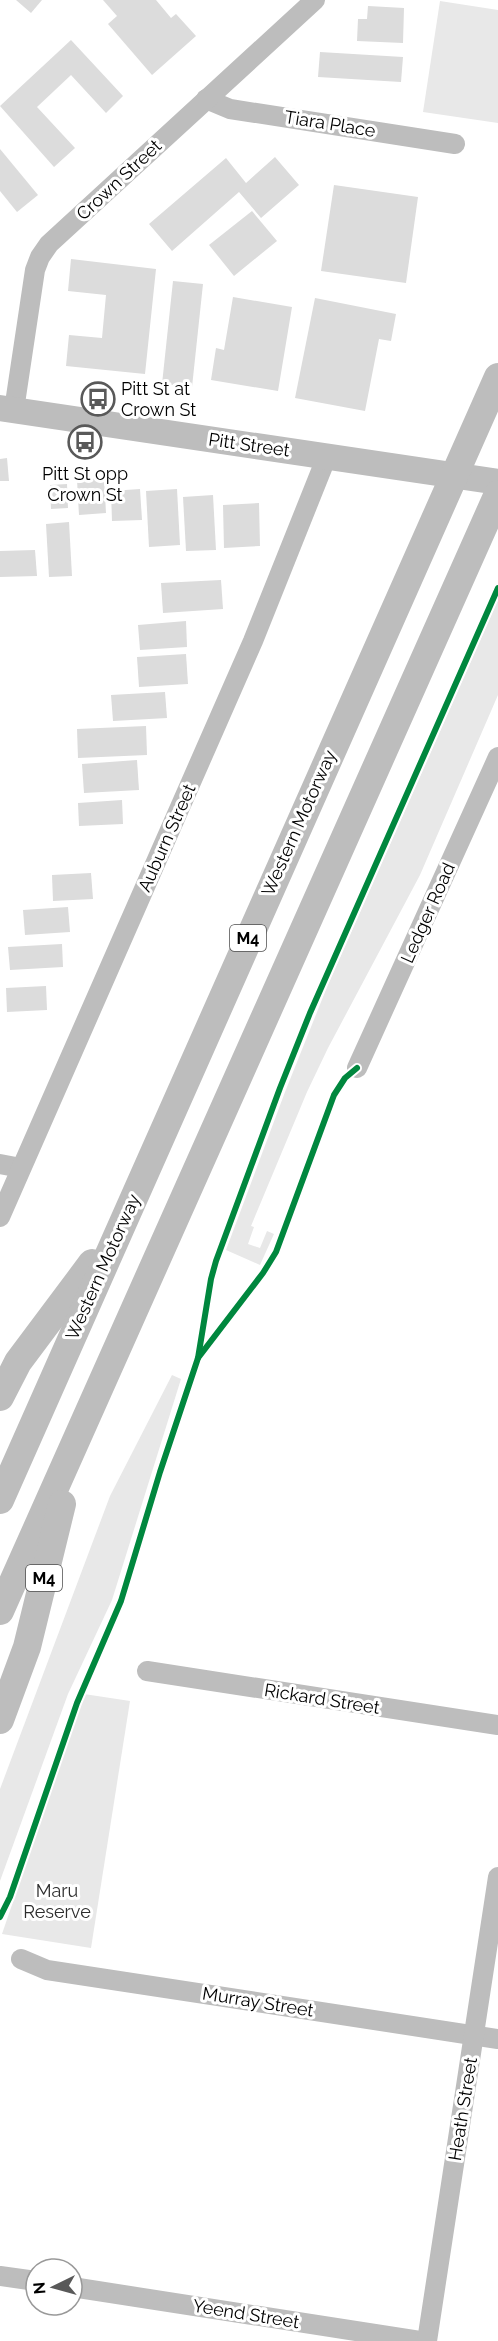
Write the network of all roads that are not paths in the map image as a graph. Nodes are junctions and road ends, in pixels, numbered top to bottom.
1 (315, 0) edge
2 (206, 99) junction
3 (455, 144) dead end
4 (498, 377) edge
5 (7, 409) edge
6 (327, 456) junction
7 (498, 482) edge
8 (498, 494) edge
9 (498, 757) edge
10 (357, 1068) dead end
11 (0, 1164) edge
12 (21, 1168) junction
13 (0, 1217) edge
14 (122, 1223) junction
15 (0, 1397) edge
16 (80, 1432) junction
17 (0, 1500) edge
18 (0, 1611) edge
19 (147, 1671) dead end
20 (0, 1720) edge
21 (498, 1725) edge
22 (498, 1877) edge
23 (21, 1959) dead end
24 (474, 2035) junction
25 (498, 2039) edge
26 (0, 2276) edge
27 (24, 2280) edge
28 (84, 2289) edge
29 (420, 2341) edge
30 (427, 2341) edge

1 - 2 street, Crown Street
2 - 3 street, Tiara Place
2 - 5 street, Crown Street
4 - 14 highway, Western Motorway / M4
5 - 6 main road, Pitt Street
6 - 7 main road, Pitt Street
6 - 12 street, Auburn Street
8 - 16 highway, M4
9 - 10 street, Ledger Road
11 - 12 street
12 - 13 street, Auburn Street
14 - 15 highway
14 - 17 highway, Western Motorway / M4
16 - 18 highway, M4
16 - 20 highway, M4
19 - 21 street, Rickard Street
22 - 24 street, Heath Street
23 - 24 street, Murray Street
24 - 25 street, Murray Street
24 - 30 street, Heath Street
26 - 27 street
28 - 29 street, Yeend Street

